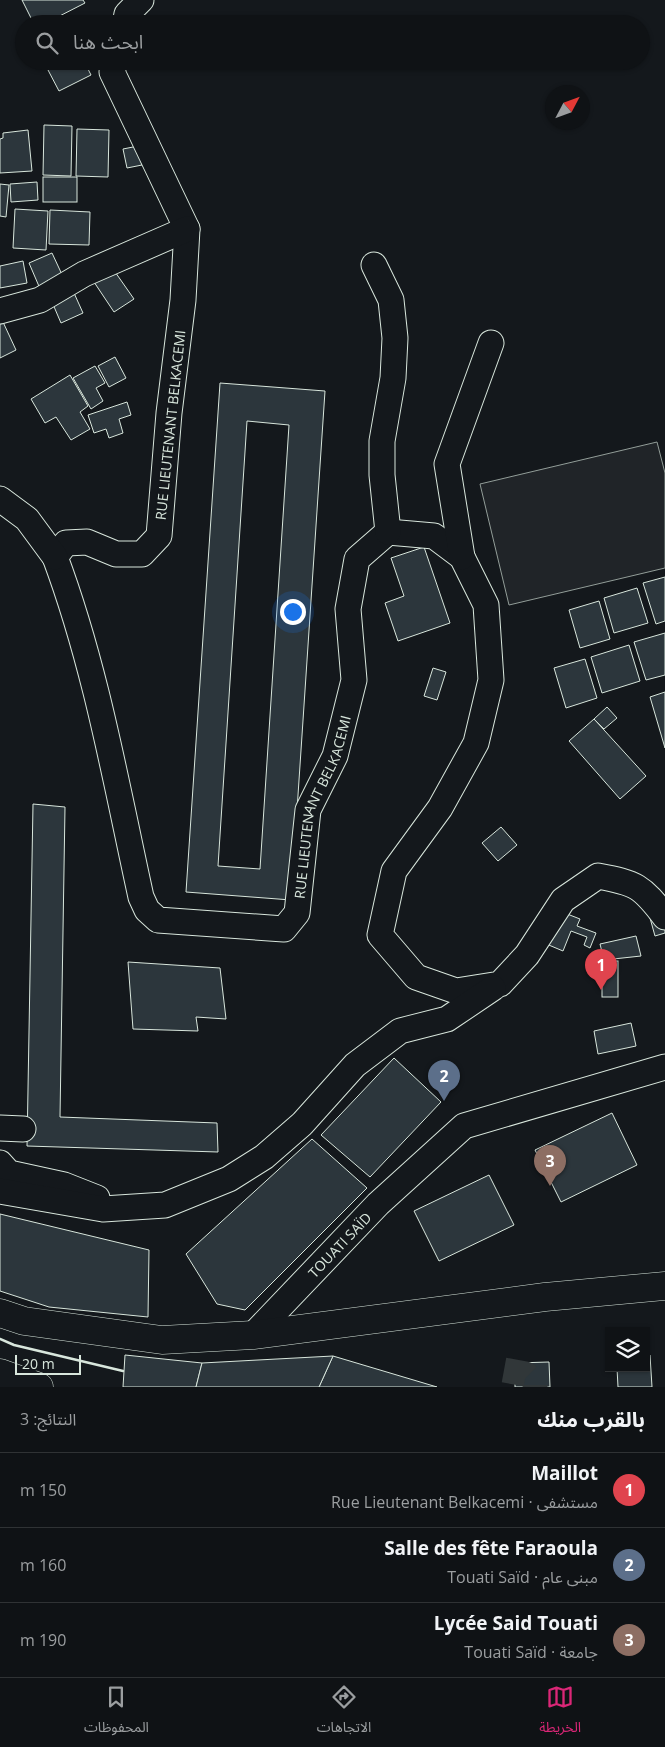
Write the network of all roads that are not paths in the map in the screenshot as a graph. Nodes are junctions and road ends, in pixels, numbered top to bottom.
1 (141, 0) edge
2 (128, 15) edge
3 (113, 70) edge
4 (186, 229) junction
5 (374, 265) dead end
6 (0, 311) edge
7 (491, 343) dead end
8 (0, 500) edge
9 (388, 532) junction
10 (55, 557) junction
11 (462, 557) junction
12 (665, 917) edge
13 (500, 984) junction
14 (665, 1067) edge
15 (0, 1163) edge
16 (0, 1191) edge
17 (123, 1208) junction
18 (665, 1286) edge
19 (0, 1313) edge
20 (252, 1335) junction
21 (0, 1373) edge
22 (39, 1387) edge

1 - 2 street
3 - 4 street, RUE LIEUTENANT BELKACEMI
4 - 6 street
4 - 10 street, RUE LIEUTENANT BELKACEMI
5 - 9 street
7 - 11 street
8 - 10 street
9 - 10 street, RUE LIEUTENANT BELKACEMI
9 - 11 street
11 - 13 street
12 - 13 street
13 - 17 street
14 - 20 street, TOUATI SAÏD
15 - 17 street
16 - 17 street
18 - 20 main road
19 - 20 main road
21 - 22 main road

